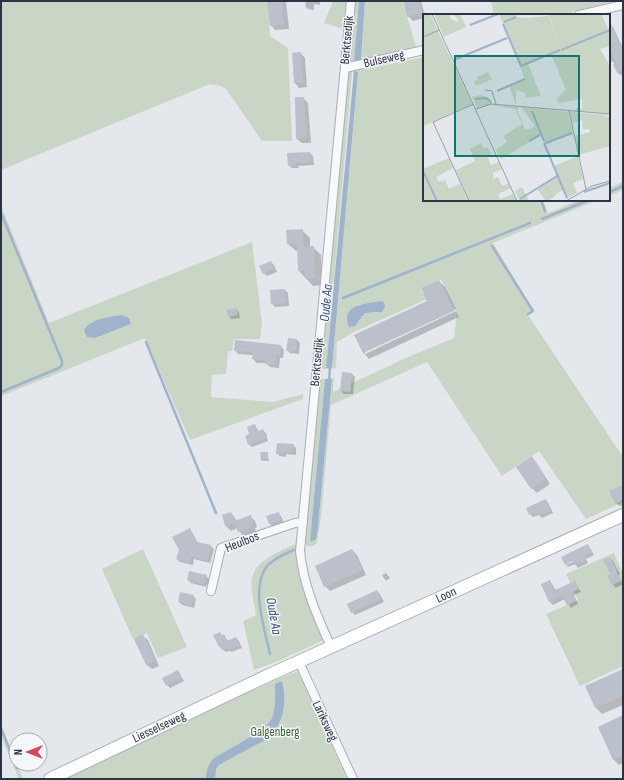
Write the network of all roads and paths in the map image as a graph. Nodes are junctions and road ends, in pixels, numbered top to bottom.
1 (351, 1) edge
2 (623, 5) edge
3 (583, 14) edge
4 (423, 50) edge
5 (345, 68) junction
6 (623, 516) edge
7 (303, 522) junction
8 (211, 591) dead end
9 (331, 647) junction
10 (299, 662) junction
11 (269, 675) joint
12 (50, 779) edge
13 (353, 779) edge

1 - 5 street, Berktsedijk
2 - 3 street
4 - 5 street, Bulseweg
5 - 7 street, Berktsedijk
6 - 9 main road, Loon
7 - 8 street, Heulbos
7 - 9 street, Berktsedijk
9 - 10 main road, Loon
10 - 11 main road, Loon
10 - 13 street, Lariksweg
11 - 12 main road, Liesselseweg

